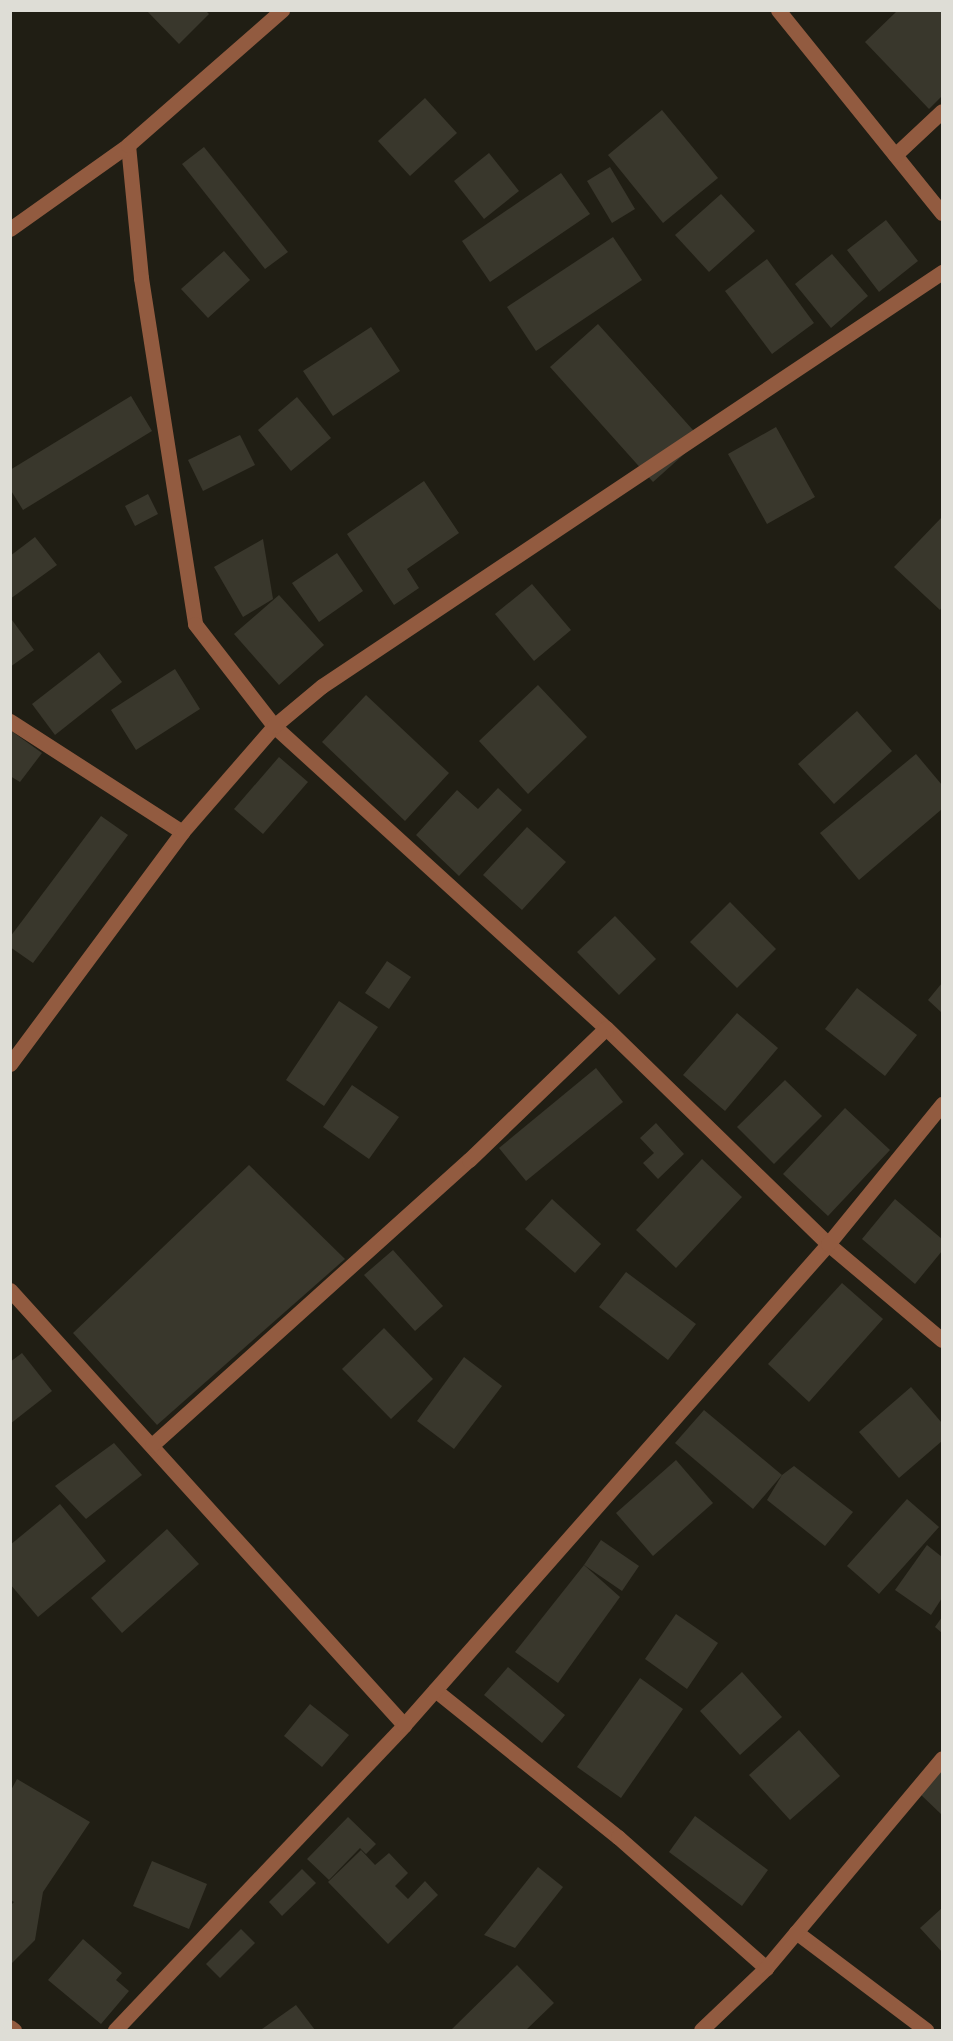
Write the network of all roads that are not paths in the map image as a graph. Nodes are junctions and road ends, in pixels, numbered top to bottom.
1 (282, 10) edge
2 (778, 10) edge
3 (942, 111) edge
4 (128, 145) junction
5 (895, 155) junction
6 (942, 213) edge
7 (10, 229) edge
8 (942, 272) edge
9 (10, 721) edge
10 (274, 726) junction
11 (182, 832) junction
12 (606, 1028) junction
13 (10, 1064) edge
14 (942, 1104) edge
15 (828, 1244) junction
16 (10, 1290) edge
17 (942, 1340) edge
18 (152, 1445) junction
19 (435, 1690) junction
20 (404, 1725) junction
21 (942, 1758) edge
22 (796, 1932) junction
23 (766, 1968) junction
24 (10, 2027) edge
25 (14, 2031) edge
26 (115, 2031) edge
27 (701, 2031) edge
28 (926, 2031) edge

1 - 4 street
2 - 5 street
3 - 5 street
4 - 7 street
4 - 10 street
5 - 6 street
8 - 10 street
9 - 11 street
10 - 11 street
10 - 12 street
11 - 13 street
12 - 15 street
12 - 18 street
14 - 15 street
15 - 17 street
15 - 19 street
16 - 18 street
18 - 20 street
19 - 20 street
19 - 23 street
20 - 26 street
21 - 22 street
22 - 23 street
22 - 28 street
23 - 27 street
24 - 25 street

